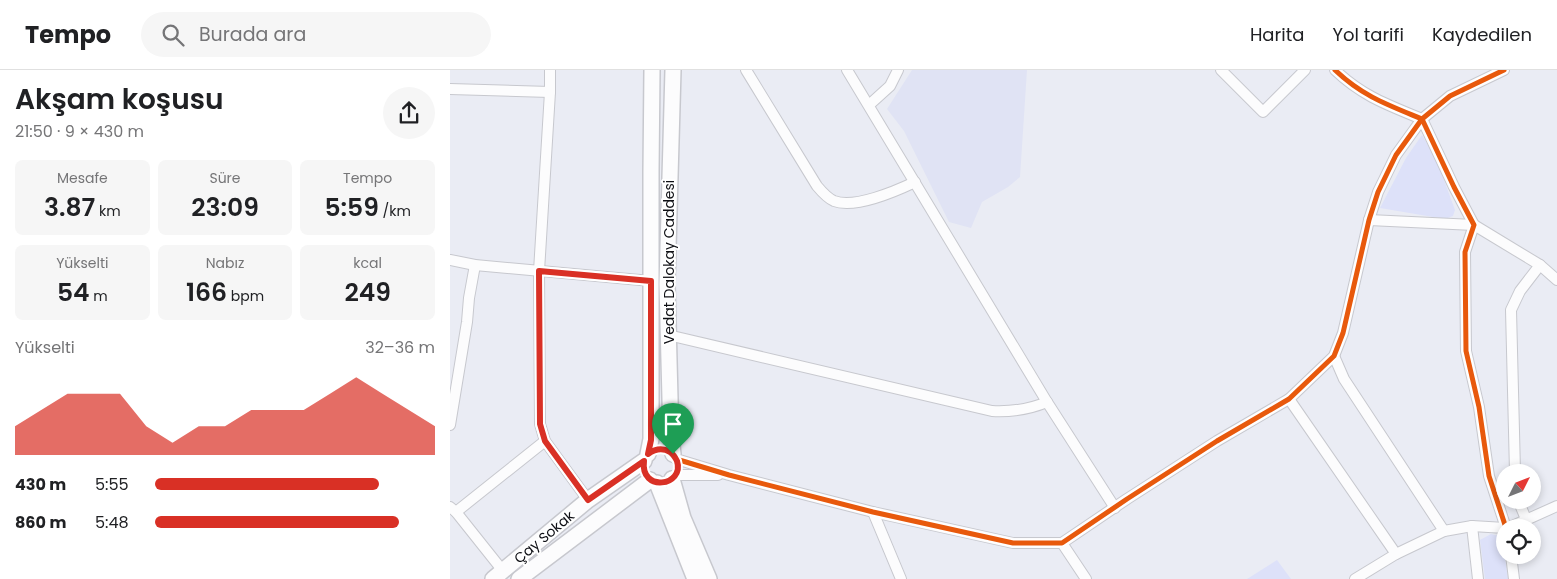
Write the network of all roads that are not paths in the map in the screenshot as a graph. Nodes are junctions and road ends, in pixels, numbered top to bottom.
1 (550, 70) edge
2 (652, 70) edge
3 (673, 70) edge
4 (746, 70) edge
5 (848, 70) edge
6 (898, 70) edge
7 (1221, 70) edge
8 (1305, 70) edge
9 (1335, 70) edge
10 (1504, 70) edge
11 (450, 89) edge
12 (550, 92) junction
13 (869, 105) junction
14 (1422, 119) junction
15 (915, 182) junction
16 (1369, 220) junction
17 (1474, 224) junction
18 (450, 260) edge
19 (475, 265) junction
20 (1540, 265) junction
21 (539, 271) junction
22 (1557, 280) edge
23 (651, 281) junction
24 (668, 335) junction
25 (1334, 356) junction
26 (1289, 399) junction
27 (1047, 402) junction
28 (450, 425) edge
29 (545, 441) junction
30 (675, 457) junction
31 (646, 458) junction
32 (1515, 464) edge
33 (729, 475) junction
34 (674, 477) junction
35 (654, 481) junction
36 (588, 500) junction
37 (1557, 506) edge
38 (1115, 508) junction
39 (453, 510) edge
40 (873, 512) junction
41 (1503, 519) edge
42 (1528, 519) edge
43 (1472, 526) junction
44 (1496, 527) edge
45 (1444, 531) junction
46 (1062, 543) junction
47 (1396, 554) junction
48 (1512, 564) edge
49 (498, 575) edge
50 (520, 579) edge
51 (695, 579) edge
52 (709, 579) edge
53 (901, 579) edge
54 (1086, 579) edge
55 (1355, 579) edge
56 (1478, 579) edge
57 (1514, 579) edge

1 - 12 street
2 - 23 main road
3 - 24 main road, Vedat Dalokay Caddesi
4 - 15 street
5 - 13 street
6 - 13 street
7 - 8 street
9 - 14 street
10 - 14 street
11 - 12 street
12 - 21 street
13 - 15 street
14 - 16 street
14 - 17 street
15 - 27 street
16 - 17 street
16 - 25 street
17 - 20 street
17 - 41 street
18 - 19 street
19 - 21 street
19 - 28 street
20 - 22 street
20 - 32 street
21 - 23 street
21 - 29 street
23 - 31 main road
24 - 27 street
24 - 30 main road, Vedat Dalokay Caddesi
25 - 26 street
25 - 45 street
26 - 38 street
26 - 47 street
27 - 38 street
29 - 36 street
29 - 39 street
30 - 31 main road
30 - 33 street
30 - 34 main road
31 - 35 main road
31 - 36 main road, Çay Sokak
33 - 34 street
33 - 40 street
34 - 35 main road
34 - 52 main road
35 - 50 main road, Çay Sokak
35 - 51 main road
36 - 49 main road, Çay Sokak
37 - 42 street
38 - 46 street
39 - 49 street
40 - 46 street
40 - 53 street
43 - 44 street
43 - 45 street
43 - 56 street
45 - 47 street
46 - 54 street
47 - 55 street
48 - 57 street

